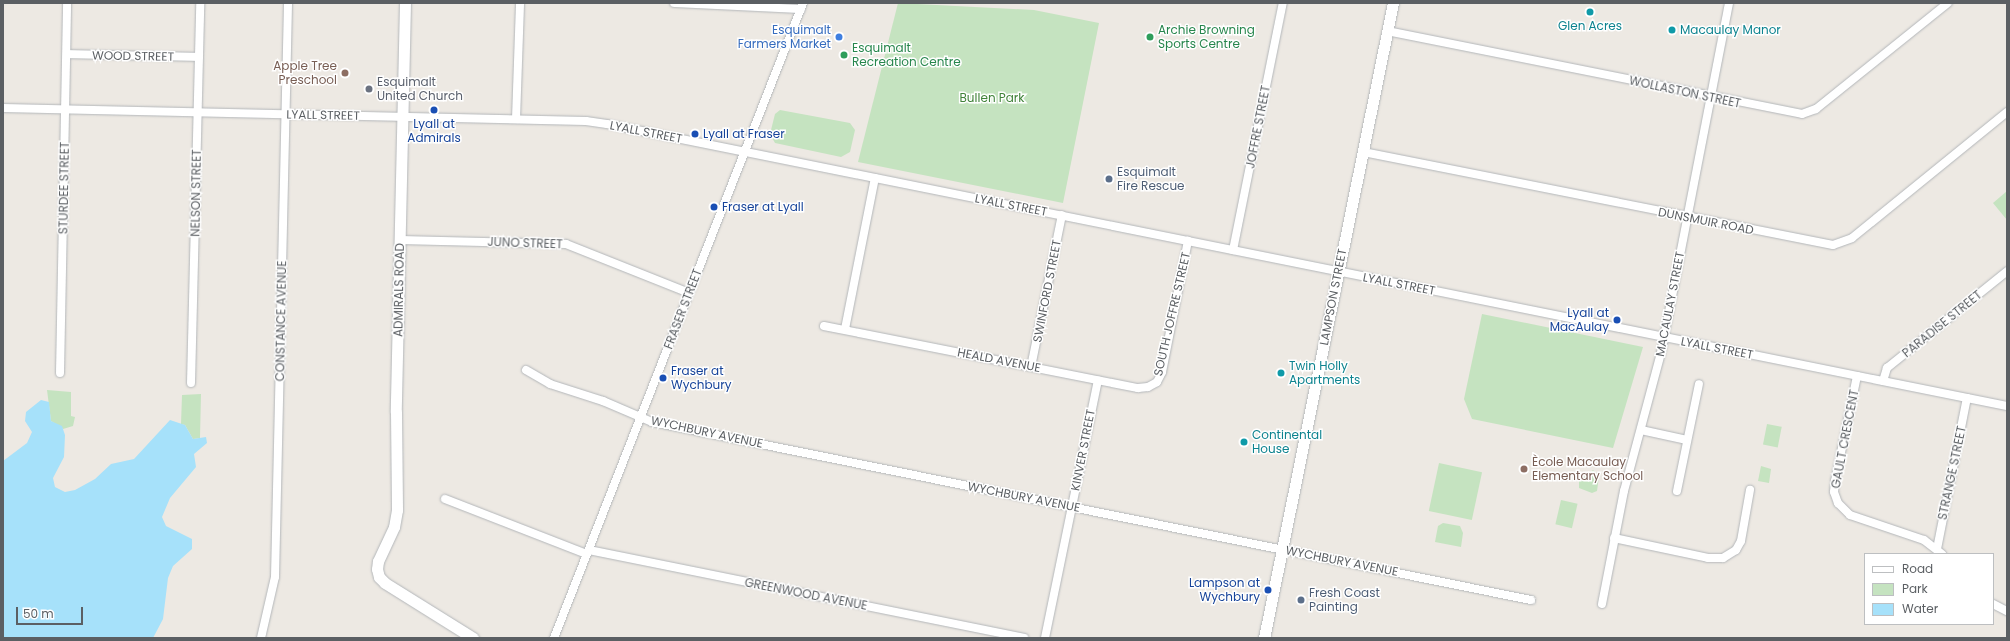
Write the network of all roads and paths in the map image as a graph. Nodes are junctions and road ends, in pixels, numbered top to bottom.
1 (67, 3) edge
2 (200, 3) edge
3 (288, 3) edge
4 (405, 3) edge
5 (520, 3) edge
6 (674, 3) edge
7 (1283, 3) edge
8 (1392, 3) edge
9 (1729, 3) edge
10 (1948, 3) edge
11 (802, 6) edge
12 (1387, 31) junction
13 (66, 54) junction
14 (199, 57) junction
15 (1711, 97) junction
16 (3, 108) edge
17 (66, 110) junction
18 (198, 112) junction
19 (2007, 112) edge
20 (285, 114) junction
21 (403, 117) junction
22 (516, 120) junction
23 (745, 152) junction
24 (1362, 152) junction
25 (875, 178) junction
26 (1062, 216) junction
27 (1687, 217) junction
28 (400, 240) junction
29 (1188, 241) junction
30 (1233, 250) junction
31 (2007, 271) edge
32 (1338, 272) junction
33 (689, 293) junction
34 (824, 326) dead end
35 (845, 329) junction
36 (1664, 337) junction
37 (1031, 367) junction
38 (526, 370) dead end
39 (60, 373) dead end
40 (1857, 376) junction
41 (1098, 380) junction
42 (1883, 382) junction
43 (191, 383) dead end
44 (1699, 384) dead end
45 (1153, 385) joint
46 (1967, 398) junction
47 (2007, 406) edge
48 (641, 416) junction
49 (1641, 430) junction
50 (1687, 440) junction
51 (1750, 490) dead end
52 (1677, 491) dead end
53 (445, 499) dead end
54 (1072, 507) junction
55 (1614, 538) junction
56 (1282, 549) junction
57 (1939, 551) edge
58 (588, 552) junction
59 (1531, 600) dead end
60 (1602, 604) dead end
61 (1994, 604) edge
62 (2007, 611) edge
63 (261, 638) edge
64 (474, 638) edge
65 (554, 638) edge
66 (1024, 638) edge
67 (1045, 638) edge
68 (1264, 638) edge

1 - 13 street, STURDEE STREET
2 - 14 street, NELSON STREET
3 - 20 street, CONSTANCE AVENUE
4 - 21 street, ADMIRALS ROAD
5 - 22 street
6 - 11 street
7 - 30 street, JOFFRE STREET
8 - 12 street, LAMPSON STREET
9 - 15 street, MACAULAY STREET
10 - 15 street, WOLLASTON STREET
11 - 23 street, FRASER STREET
12 - 15 street, WOLLASTON STREET
12 - 24 street, LAMPSON STREET
13 - 14 street, WOOD STREET
13 - 17 street, STURDEE STREET
14 - 18 street, NELSON STREET
15 - 27 street, MACAULAY STREET
16 - 17 street, LYALL STREET
17 - 18 street, LYALL STREET
17 - 39 street, STURDEE STREET
18 - 20 street, LYALL STREET
18 - 43 street, NELSON STREET
19 - 27 street, DUNSMUIR ROAD
20 - 21 street, LYALL STREET
20 - 63 street, CONSTANCE AVENUE
21 - 22 street, LYALL STREET
21 - 28 street, ADMIRALS ROAD
22 - 23 street, LYALL STREET
23 - 25 street, LYALL STREET
23 - 33 street, FRASER STREET
24 - 27 street, DUNSMUIR ROAD
24 - 32 street, LAMPSON STREET
25 - 26 street, LYALL STREET
25 - 35 street
26 - 29 street, LYALL STREET
26 - 37 street, SWINFORD STREET
27 - 36 street, MACAULAY STREET
28 - 33 street, JUNO STREET
28 - 64 street, ADMIRALS ROAD
29 - 30 street, LYALL STREET
29 - 45 street, SOUTH JOFFRE STREET
30 - 32 street, LYALL STREET
31 - 42 street, PARADISE STREET
32 - 36 street, LYALL STREET
32 - 56 street, LAMPSON STREET
33 - 48 street, FRASER STREET
34 - 35 street, HEALD AVENUE
35 - 37 street, HEALD AVENUE
36 - 40 street, LYALL STREET
36 - 49 street, MACAULAY STREET
37 - 41 street, HEALD AVENUE
38 - 48 street, WYCHBURY AVENUE
40 - 42 street, LYALL STREET
40 - 57 street, GAULT CRESCENT
41 - 45 street, HEALD AVENUE
41 - 54 street, KINVER STREET
42 - 46 street, LYALL STREET
44 - 50 street
46 - 47 street, LYALL STREET
46 - 57 street, STRANGE STREET
48 - 54 street, WYCHBURY AVENUE
48 - 58 street, FRASER STREET
49 - 50 street
49 - 55 street, MACAULAY STREET
50 - 52 street
51 - 55 street
53 - 58 street, GREENWOOD AVENUE
54 - 56 street, WYCHBURY AVENUE
54 - 67 street, KINVER STREET
55 - 60 street, MACAULAY STREET
56 - 59 street, WYCHBURY AVENUE
56 - 68 street, LAMPSON STREET
58 - 65 street, FRASER STREET
58 - 66 street, GREENWOOD AVENUE
61 - 62 street

